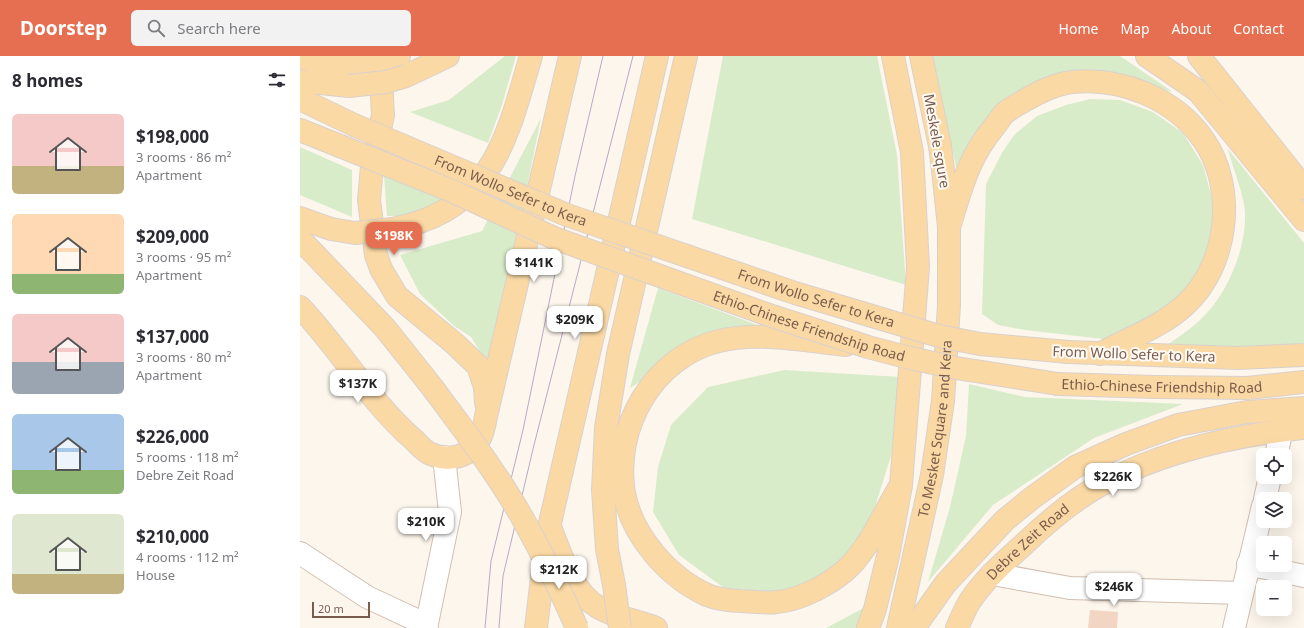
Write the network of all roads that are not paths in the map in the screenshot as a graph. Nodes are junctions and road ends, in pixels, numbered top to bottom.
1 (448, 56) edge
2 (531, 56) edge
3 (570, 56) edge
4 (657, 56) edge
5 (686, 56) edge
6 (893, 56) edge
7 (921, 56) edge
8 (1147, 56) edge
9 (1170, 56) edge
10 (1199, 56) edge
11 (300, 57) edge
12 (389, 59) edge
13 (300, 81) edge
14 (1198, 91) junction
15 (300, 99) edge
16 (300, 130) edge
17 (1304, 188) edge
18 (300, 218) edge
19 (1304, 220) edge
20 (950, 227) junction
21 (300, 239) edge
22 (300, 307) edge
23 (868, 347) junction
24 (1100, 354) junction
25 (1304, 355) edge
26 (1304, 382) edge
27 (1304, 408) edge
28 (487, 412) junction
29 (1304, 428) edge
30 (1282, 430) junction
31 (1278, 448) edge
32 (444, 457) junction
33 (901, 485) junction
34 (550, 527) junction
35 (1257, 528) edge
36 (300, 553) edge
37 (1248, 564) junction
38 (992, 574) junction
39 (1304, 576) edge
40 (1241, 593) junction
41 (427, 626) edge
42 (536, 628) edge
43 (577, 628) edge
44 (620, 628) edge
45 (656, 628) edge
46 (868, 628) edge
47 (898, 628) edge
48 (914, 628) edge
49 (957, 628) edge
50 (1234, 628) edge

1 - 13 main road, bridge
2 - 18 main road, bridge
3 - 28 main road
4 - 34 main road
5 - 44 main road, bridge
6 - 33 main road
7 - 20 main road, Meskele squre
8 - 14 main road
9 - 14 main road
10 - 17 main road
11 - 12 main road
12 - 28 main road
14 - 19 main road
15 - 24 main road, From Wollo Sefer to Kera, bridge
16 - 23 main road, Ethio-Chinese Friendship Road, bridge
20 - 24 main road
20 - 47 main road, To Mesket Square and Kera
21 - 43 main road, bridge
22 - 32 main road
23 - 26 main road, Ethio-Chinese Friendship Road, bridge
23 - 33 main road, bridge
24 - 25 main road, From Wollo Sefer to Kera
27 - 48 main road
28 - 32 main road
29 - 30 main road, Debre Zeit Road
30 - 31 street
30 - 38 main road, Debre Zeit Road
32 - 41 street
33 - 46 main road
34 - 42 main road
34 - 45 main road
35 - 37 street
36 - 41 street
37 - 39 street
37 - 40 street
38 - 40 street
38 - 49 main road, Debre Zeit Road
40 - 50 street

